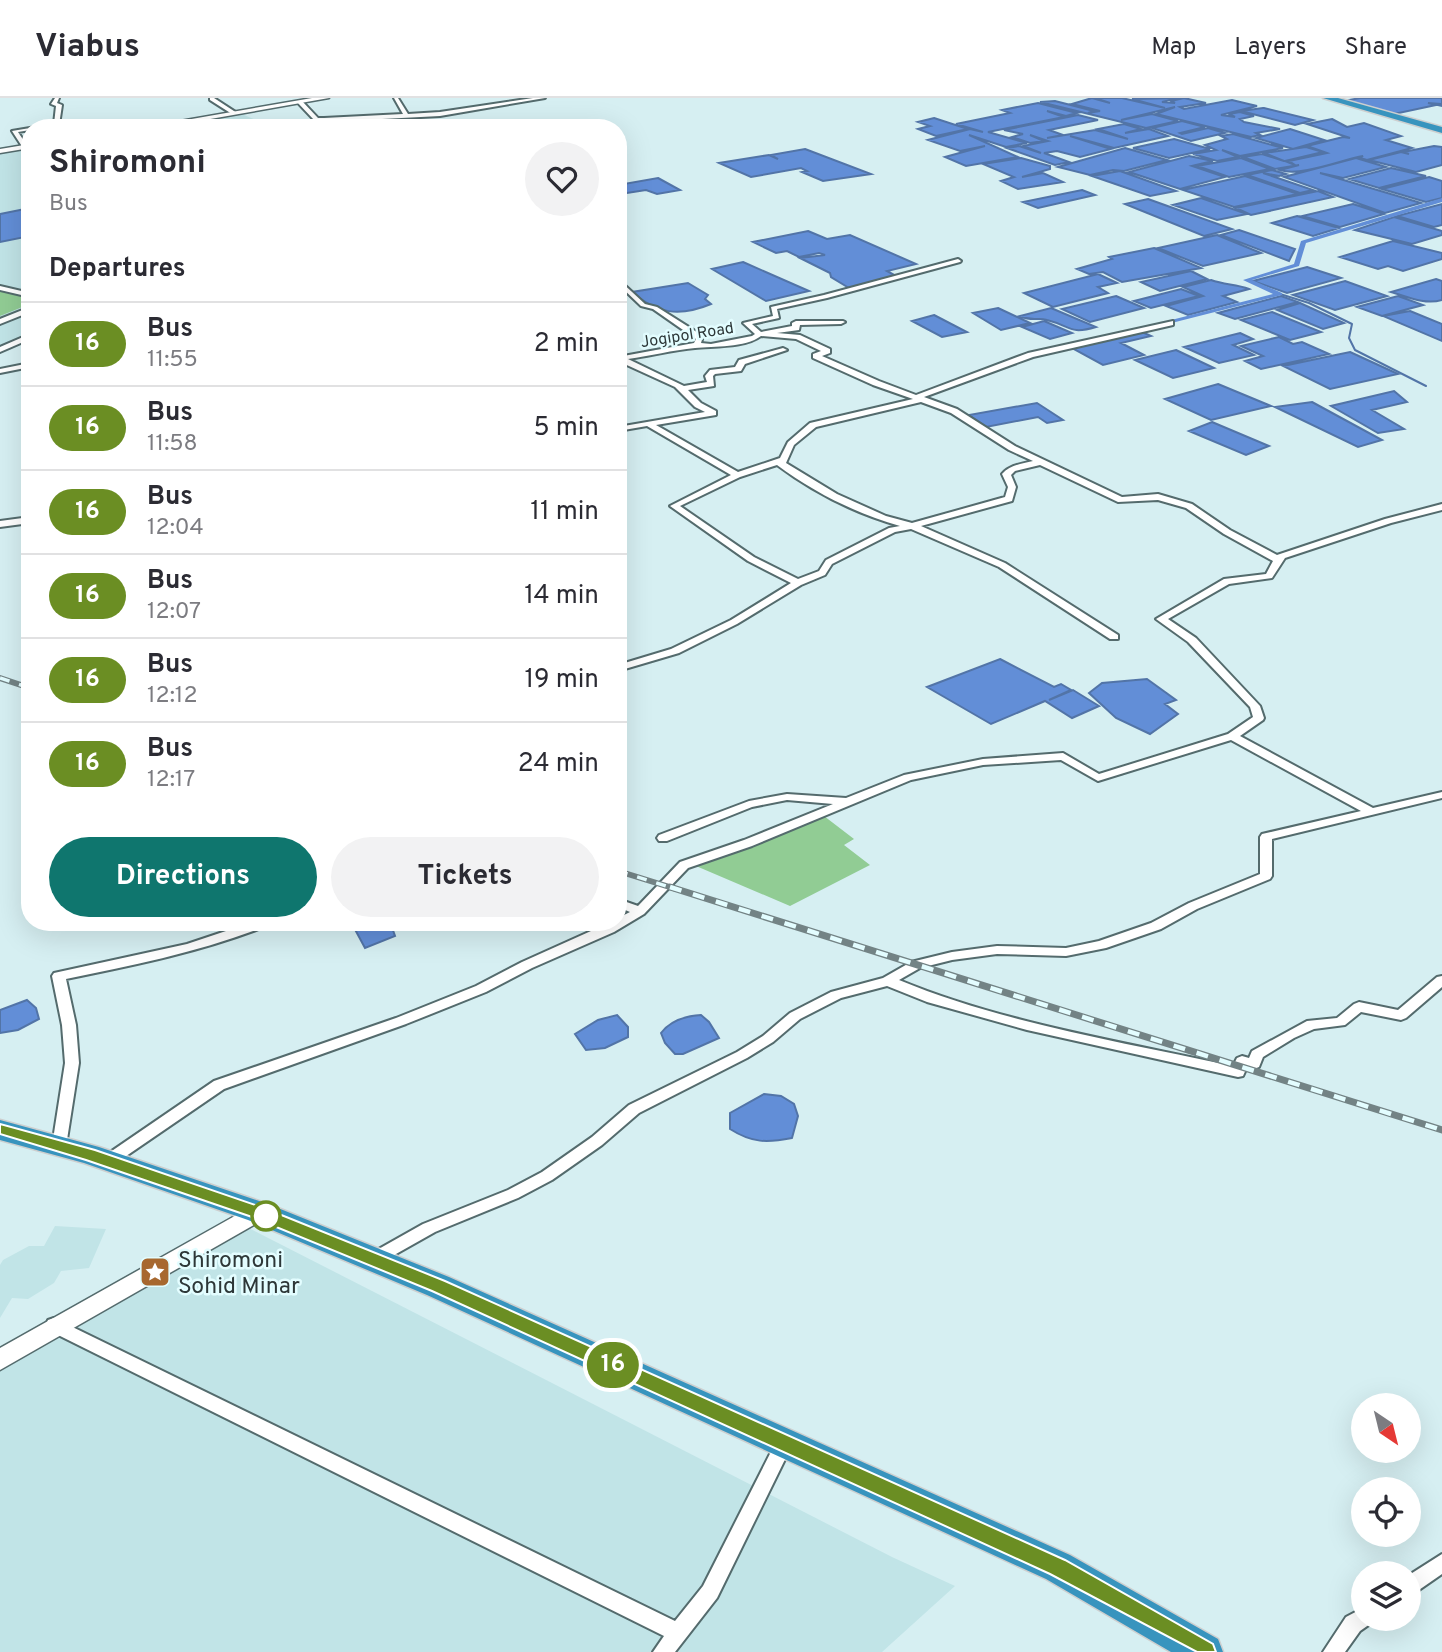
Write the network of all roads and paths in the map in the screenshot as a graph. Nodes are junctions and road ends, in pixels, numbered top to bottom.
1 (325, 98) edge
2 (396, 98) edge
3 (543, 98) edge
4 (1328, 98) edge
5 (57, 99) edge
6 (212, 99) edge
7 (300, 102) junction
8 (234, 113) junction
9 (407, 117) junction
10 (57, 119) edge
11 (198, 119) edge
12 (316, 119) edge
13 (352, 119) edge
14 (1442, 130) edge
15 (21, 147) edge
16 (1, 150) edge
17 (958, 261) dead end
18 (0, 288) edge
19 (627, 289) edge
20 (21, 293) edge
21 (21, 313) edge
22 (841, 321) dead end
23 (0, 322) edge
24 (1170, 323) dead end
25 (760, 334) junction
26 (21, 340) edge
27 (697, 345) junction
28 (0, 350) edge
29 (783, 350) dead end
30 (627, 358) edge
31 (627, 362) edge
32 (21, 367) edge
33 (0, 371) edge
34 (682, 389) junction
35 (920, 398) junction
36 (646, 423) junction
37 (627, 427) edge
38 (783, 460) junction
39 (1041, 462) junction
40 (737, 475) junction
41 (1442, 507) edge
42 (21, 521) edge
43 (0, 524) edge
44 (912, 526) junction
45 (1279, 560) junction
46 (798, 583) junction
47 (1114, 637) dead end
48 (627, 665) edge
49 (1232, 736) junction
50 (1442, 795) edge
51 (847, 801) junction
52 (1368, 810) junction
53 (663, 838) dead end
54 (627, 906) edge
55 (640, 911) junction
56 (627, 919) edge
57 (245, 931) edge
58 (604, 931) edge
59 (888, 981) junction
60 (1442, 981) edge
61 (0, 1130) edge
62 (60, 1146) junction
63 (108, 1161) junction
64 (255, 1212) junction
65 (373, 1259) junction
66 (54, 1325) junction
67 (0, 1353) edge
68 (0, 1360) edge
69 (784, 1443) junction
70 (1442, 1563) edge
71 (1421, 1578) edge
72 (1351, 1627) edge
73 (679, 1633) junction
74 (1187, 1648) edge
75 (663, 1652) edge
76 (1333, 1652) edge

1 - 7 main road
2 - 9 street
3 - 9 street
4 - 14 highway
5 - 10 street
6 - 8 street
7 - 8 main road
7 - 12 street
8 - 11 main road
9 - 13 street
15 - 16 main road
17 - 25 street
18 - 20 street
19 - 27 street
21 - 23 street
22 - 25 street, Jogipol Road
24 - 35 street
25 - 27 street, Jogipol Road
25 - 35 street
26 - 28 street
27 - 30 street, Jogipol Road
29 - 34 street
31 - 34 street
32 - 33 street
34 - 36 street
35 - 38 street
35 - 39 street
36 - 37 street
36 - 40 street
38 - 40 street
38 - 44 street
39 - 44 street
39 - 45 street
40 - 46 street
41 - 45 street
42 - 43 street
44 - 46 street
44 - 47 street
45 - 49 street
46 - 48 street
49 - 51 street
49 - 52 street
50 - 52 street
51 - 53 street
51 - 55 street
52 - 59 street
54 - 55 street
55 - 56 street
57 - 62 street
58 - 63 street
59 - 60 street
59 - 65 street
61 - 62 highway
62 - 63 highway
63 - 64 highway
64 - 65 highway
64 - 66 main road
65 - 69 highway
66 - 67 main road
66 - 68 main road
66 - 73 street
69 - 73 street
69 - 74 highway
70 - 71 street
72 - 76 street
73 - 75 street

